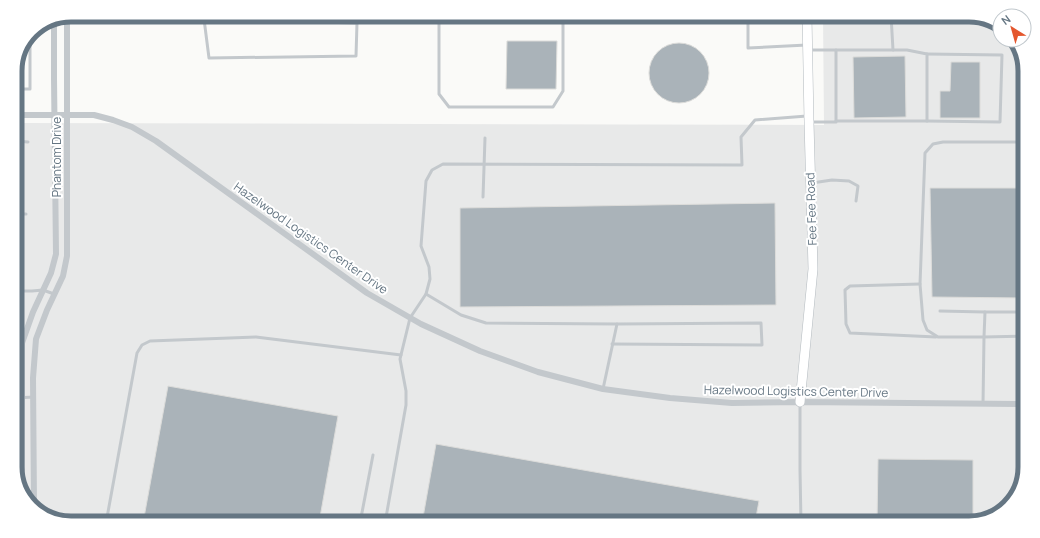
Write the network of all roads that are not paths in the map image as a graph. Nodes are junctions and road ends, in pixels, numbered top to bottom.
1 (67, 22) edge
2 (204, 22) edge
3 (320, 22) edge
4 (439, 22) edge
5 (563, 22) edge
6 (748, 22) edge
7 (807, 22) edge
8 (891, 22) edge
9 (54, 25) edge
10 (30, 44) edge
11 (808, 47) junction
12 (836, 50) junction
13 (893, 50) junction
14 (927, 54) junction
15 (22, 89) edge
16 (22, 115) edge
17 (55, 116) junction
18 (67, 116) junction
19 (808, 119) junction
20 (836, 121) junction
21 (927, 121) junction
22 (485, 138) dead end
23 (22, 142) edge
24 (28, 142) dead end
25 (1018, 142) edge
26 (484, 164) junction
27 (810, 183) junction
28 (483, 198) dead end
29 (856, 201) dead end
30 (22, 214) edge
31 (26, 214) dead end
32 (920, 284) junction
33 (44, 290) junction
34 (22, 291) edge
35 (54, 294) junction
36 (426, 294) junction
37 (940, 311) dead end
38 (985, 312) junction
39 (1018, 312) edge
40 (410, 318) junction
41 (617, 324) junction
42 (1018, 336) edge
43 (938, 337) junction
44 (984, 337) junction
45 (22, 343) edge
46 (612, 344) junction
47 (401, 355) junction
48 (603, 389) junction
49 (34, 396) junction
50 (22, 398) edge
51 (800, 402) junction
52 (983, 404) junction
53 (1018, 404) edge
54 (373, 455) dead end
55 (34, 499) edge
56 (107, 516) edge
57 (361, 516) edge
58 (387, 516) edge
59 (801, 516) edge

1 - 18 street, Phantom Drive
2 - 3 lane
4 - 5 lane
6 - 11 lane
7 - 11 street, Fee Fee Road
8 - 13 lane
9 - 17 street, Phantom Drive
10 - 15 lane
11 - 12 lane
11 - 19 street, Fee Fee Road
12 - 13 lane
12 - 20 lane
13 - 14 lane
14 - 21 lane
14 - 21 lane
16 - 17 street, Hazelwood Logistics Center Drive
17 - 18 street, Hazelwood Logistics Center Drive
17 - 33 street, Phantom Drive
18 - 35 street, Phantom Drive
18 - 40 street, Hazelwood Logistics Center Drive
19 - 20 lane
19 - 26 lane
19 - 27 street, Fee Fee Road
20 - 21 lane
22 - 26 lane
23 - 24 lane
25 - 32 lane
26 - 28 lane
26 - 36 lane
27 - 29 lane
27 - 51 street, Fee Fee Road
30 - 31 lane
32 - 43 lane
32 - 43 lane
33 - 34 lane
33 - 35 lane
33 - 45 street, Phantom Drive
35 - 49 street, Phantom Drive
36 - 40 lane
36 - 41 lane
37 - 38 lane
38 - 39 lane
38 - 44 lane
40 - 47 lane
40 - 48 street, Hazelwood Logistics Center Drive
41 - 46 lane
41 - 46 lane
42 - 44 lane
43 - 44 lane
44 - 52 lane
46 - 48 lane
47 - 56 lane
47 - 58 lane
48 - 51 street, Hazelwood Logistics Center Drive
49 - 50 lane
49 - 55 street, Phantom Drive
51 - 52 street, Hazelwood Logistics Center Drive
51 - 59 lane
52 - 53 street, Hazelwood Logistics Center Drive
54 - 57 lane

